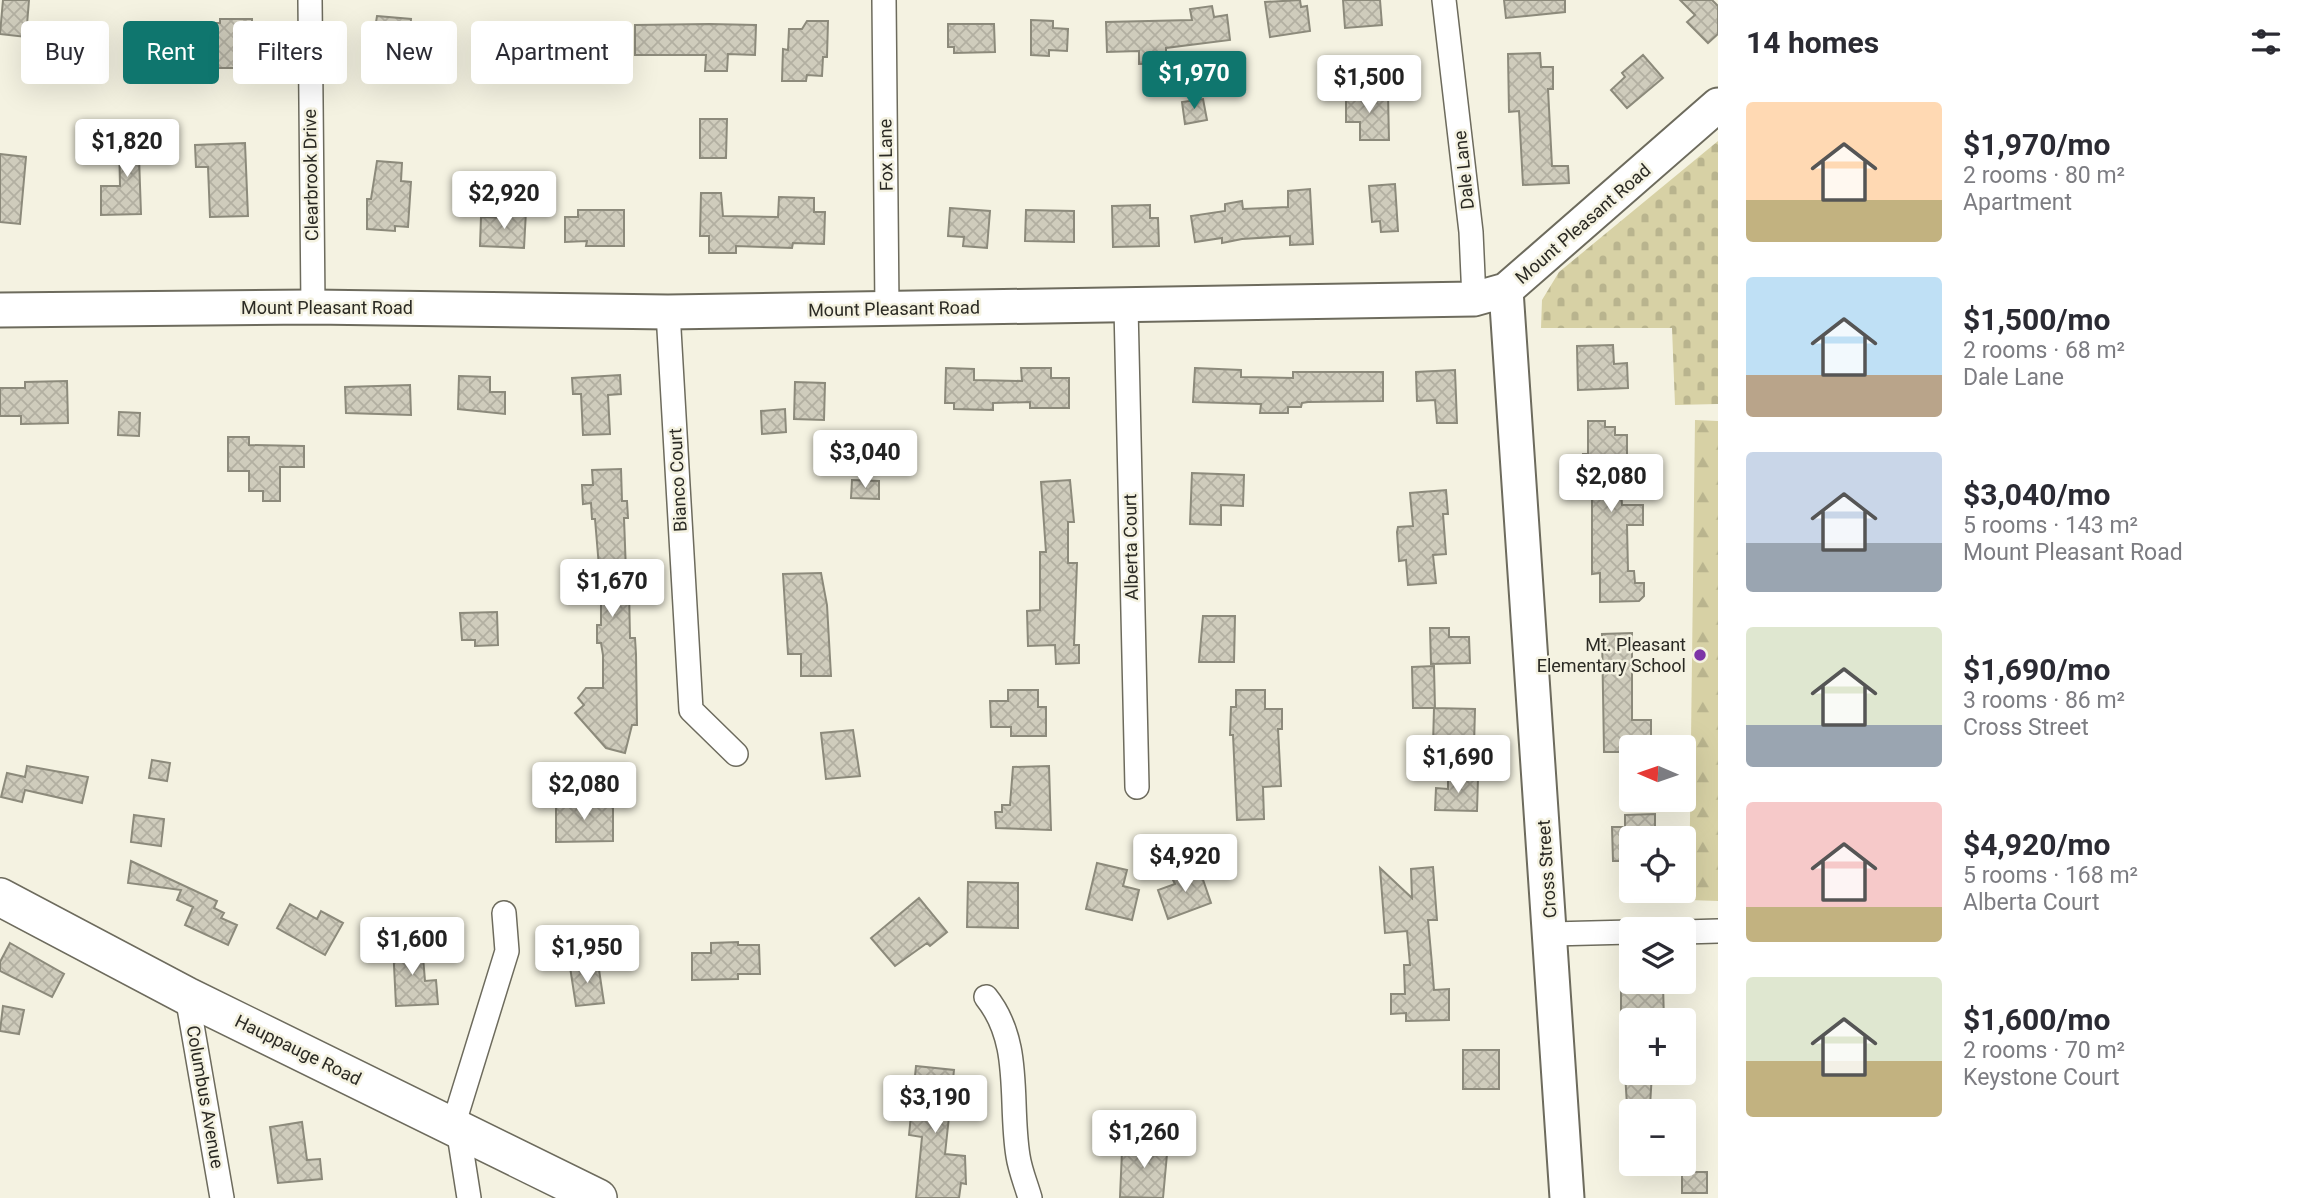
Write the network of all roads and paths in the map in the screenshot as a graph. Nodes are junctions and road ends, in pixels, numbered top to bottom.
1 (310, 0) edge
2 (884, 0) edge
3 (1444, 0) edge
4 (1718, 105) edge
5 (1506, 290) junction
6 (1474, 299) junction
7 (313, 307) junction
8 (1126, 307) junction
9 (887, 309) junction
10 (0, 310) edge
11 (668, 312) junction
12 (736, 754) dead end
13 (1137, 788) dead end
14 (0, 897) edge
15 (504, 913) dead end
16 (1718, 931) edge
17 (1619, 932) edge
18 (1696, 932) edge
19 (1551, 934) junction
20 (187, 996) junction
21 (986, 997) dead end
22 (455, 1127) junction
23 (222, 1198) edge
24 (469, 1198) edge
25 (598, 1198) edge
26 (1030, 1198) edge
27 (1567, 1198) edge

1 - 7 street, Clearbrook Drive
2 - 9 street, Fox Lane
3 - 6 street, Dale Lane
4 - 5 street, Mount Pleasant Road
5 - 6 street, Mount Pleasant Road
5 - 19 street, Cross Street
6 - 8 street, Mount Pleasant Road
7 - 10 street, Mount Pleasant Road
7 - 11 street, Mount Pleasant Road
8 - 9 street, Mount Pleasant Road
8 - 13 street, Alberta Court
9 - 11 street, Mount Pleasant Road
11 - 12 street, Bianco Court
14 - 20 main road, Hauppauge Road
15 - 22 street
16 - 18 street
17 - 19 street
19 - 27 street, Cross Street
20 - 22 main road, Hauppauge Road
20 - 23 street, Columbus Avenue
21 - 26 street
22 - 24 street
22 - 25 main road, Hauppauge Road

